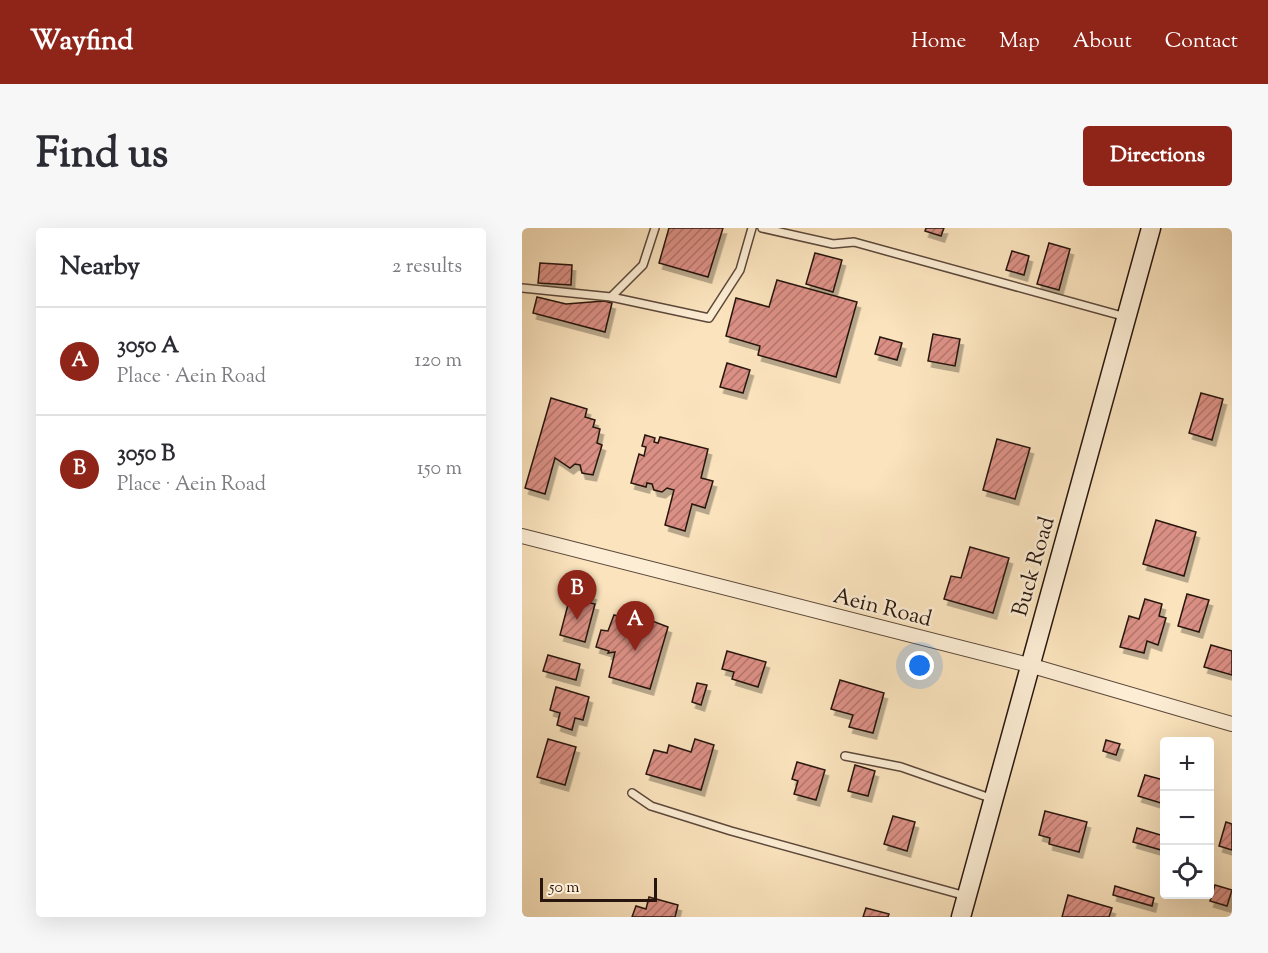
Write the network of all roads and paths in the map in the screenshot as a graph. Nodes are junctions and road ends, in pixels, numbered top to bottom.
1 (655, 228) edge
2 (752, 228) edge
3 (762, 228) edge
4 (1151, 228) edge
5 (522, 288) edge
6 (611, 297) junction
7 (1127, 317) junction
8 (522, 536) edge
9 (1029, 665) junction
10 (1232, 724) edge
11 (846, 756) dead end
12 (632, 793) dead end
13 (993, 799) junction
14 (966, 896) junction
15 (960, 917) edge

1 - 6 lane
2 - 6 lane
3 - 7 lane
4 - 7 street, Buck Road
5 - 6 lane
7 - 9 street, Buck Road
8 - 9 street, Aein Road
9 - 10 street, Aein Road
9 - 13 street, Buck Road
11 - 13 lane
12 - 14 lane
13 - 14 street, Buck Road
14 - 15 street, Buck Road

